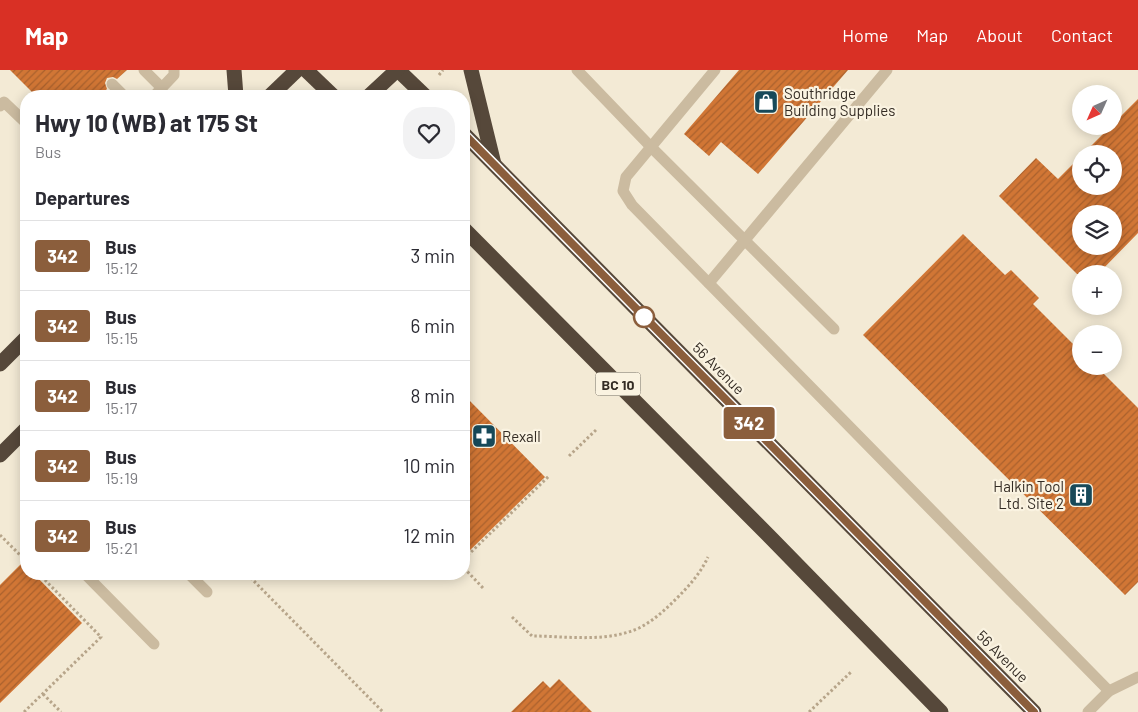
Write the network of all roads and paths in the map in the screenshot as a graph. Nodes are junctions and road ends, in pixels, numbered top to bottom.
1 (144, 70) edge
2 (174, 70) edge
3 (234, 70) edge
4 (297, 70) edge
5 (306, 70) edge
6 (397, 70) edge
7 (443, 70) edge
8 (471, 70) edge
9 (577, 70) edge
10 (715, 70) edge
11 (887, 70) edge
12 (438, 75) dead end
13 (112, 84) dead end
14 (118, 90) edge
15 (157, 90) edge
16 (160, 90) edge
17 (236, 90) edge
18 (276, 90) edge
19 (327, 90) edge
20 (375, 90) edge
21 (419, 90) edge
22 (0, 106) edge
23 (20, 117) edge
24 (470, 140) edge
25 (651, 147) junction
26 (494, 165) junction
27 (470, 235) edge
28 (744, 240) junction
29 (709, 283) junction
30 (834, 329) dead end
31 (20, 344) edge
32 (0, 364) edge
33 (597, 429) dead end
34 (20, 435) edge
35 (0, 455) edge
36 (568, 456) dead end
37 (549, 476) dead end
38 (0, 535) edge
39 (470, 554) edge
40 (20, 555) edge
41 (708, 557) dead end
42 (470, 574) edge
43 (45, 580) edge
44 (91, 580) edge
45 (195, 580) edge
46 (253, 580) edge
47 (483, 588) dead end
48 (207, 592) dead end
49 (512, 617) dead end
50 (154, 644) dead end
51 (851, 672) dead end
52 (1138, 677) edge
53 (1109, 691) junction
54 (43, 694) junction
55 (24, 712) edge
56 (61, 712) edge
57 (384, 712) edge
58 (809, 712) edge
59 (941, 712) edge
60 (1034, 712) edge
61 (1088, 712) edge

1 - 15 lane
2 - 16 lane
3 - 17 highway
4 - 18 highway
5 - 19 highway
6 - 20 highway
6 - 21 highway
7 - 12 path
8 - 26 highway
9 - 25 lane
10 - 25 lane
11 - 28 lane
13 - 14 lane
22 - 23 lane
24 - 26 highway, 56 Avenue
25 - 28 lane
25 - 29 lane
26 - 60 highway, 56 Avenue
27 - 59 highway, BC 10
28 - 29 lane
28 - 30 lane
29 - 53 lane
31 - 32 highway
33 - 36 path
34 - 35 highway
37 - 39 path
38 - 40 path
41 - 49 path
42 - 47 path
43 - 54 path
44 - 50 lane
45 - 48 lane
46 - 57 path
51 - 58 path
52 - 53 lane
53 - 61 lane
54 - 55 path
54 - 56 path

